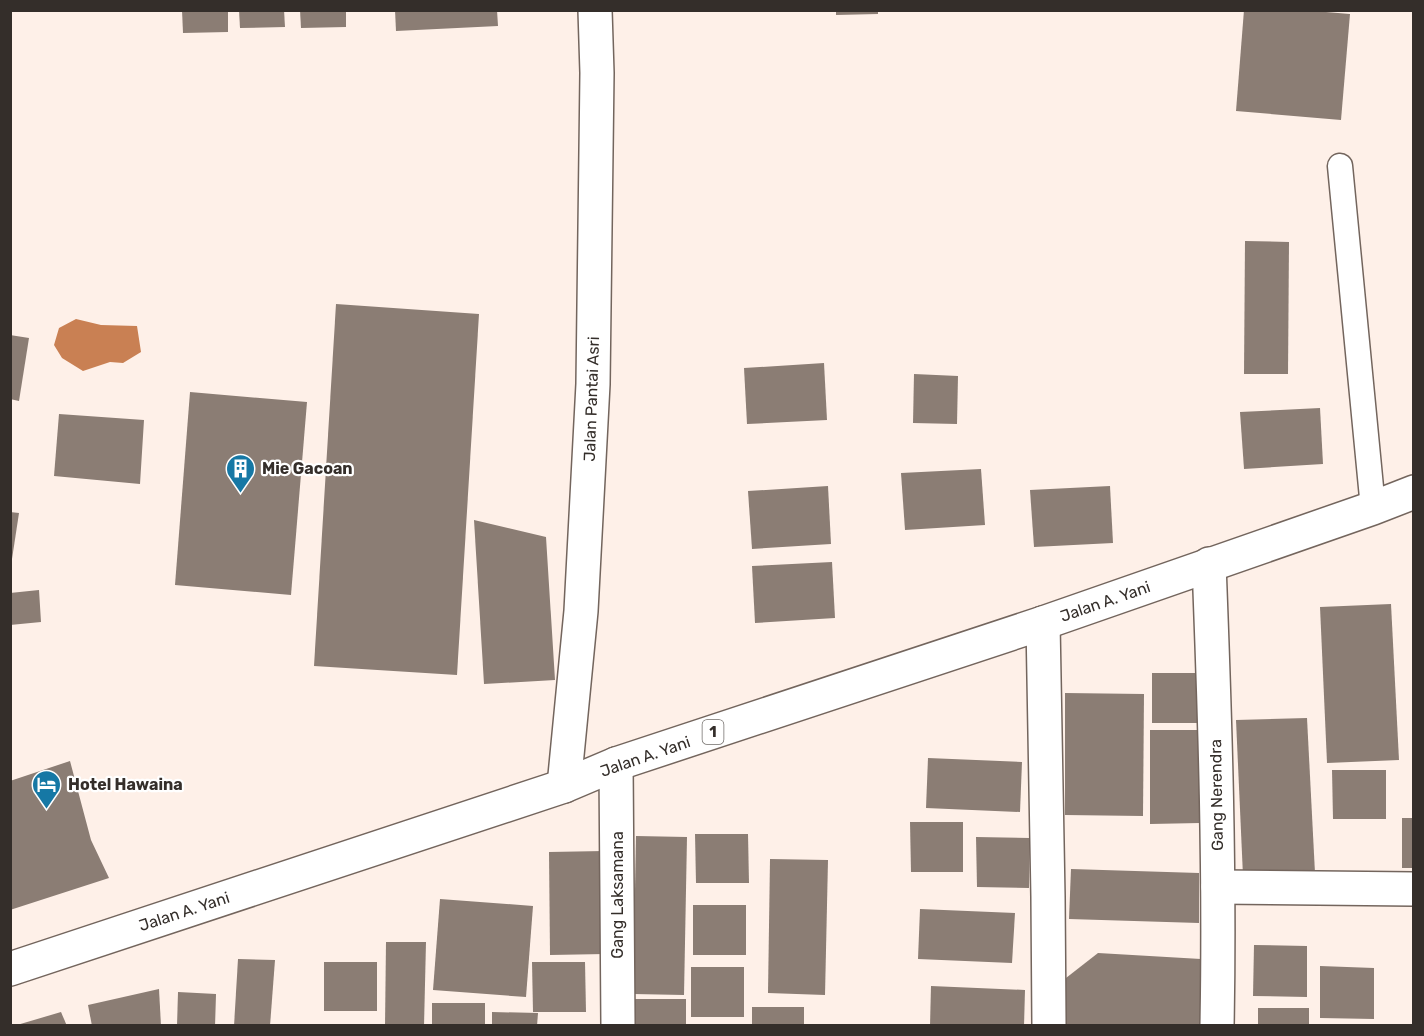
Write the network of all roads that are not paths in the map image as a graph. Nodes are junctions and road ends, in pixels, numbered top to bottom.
1 (596, 10) edge
2 (1340, 166) dead end
3 (1413, 492) edge
4 (1373, 508) junction
5 (1209, 564) junction
6 (1043, 623) junction
7 (616, 764) junction
8 (564, 786) junction
9 (1218, 886) junction
10 (1413, 889) edge
11 (10, 969) edge
12 (618, 1026) edge
13 (1049, 1026) edge
14 (1217, 1026) edge

1 - 8 main road, Jalan Pantai Asri
2 - 4 lane
3 - 4 main road, Jalan A. Yani / 1
4 - 5 main road, Jalan A. Yani / 1
5 - 6 main road, Jalan A. Yani / 1
5 - 9 main road, Gang Nerendra
6 - 7 main road, Jalan A. Yani / 1
6 - 13 main road
7 - 8 main road, Jalan A. Yani / 1
7 - 12 main road, Gang Laksamana
8 - 11 main road, Jalan A. Yani / 1
9 - 10 main road
9 - 14 main road, Gang Nerendra

